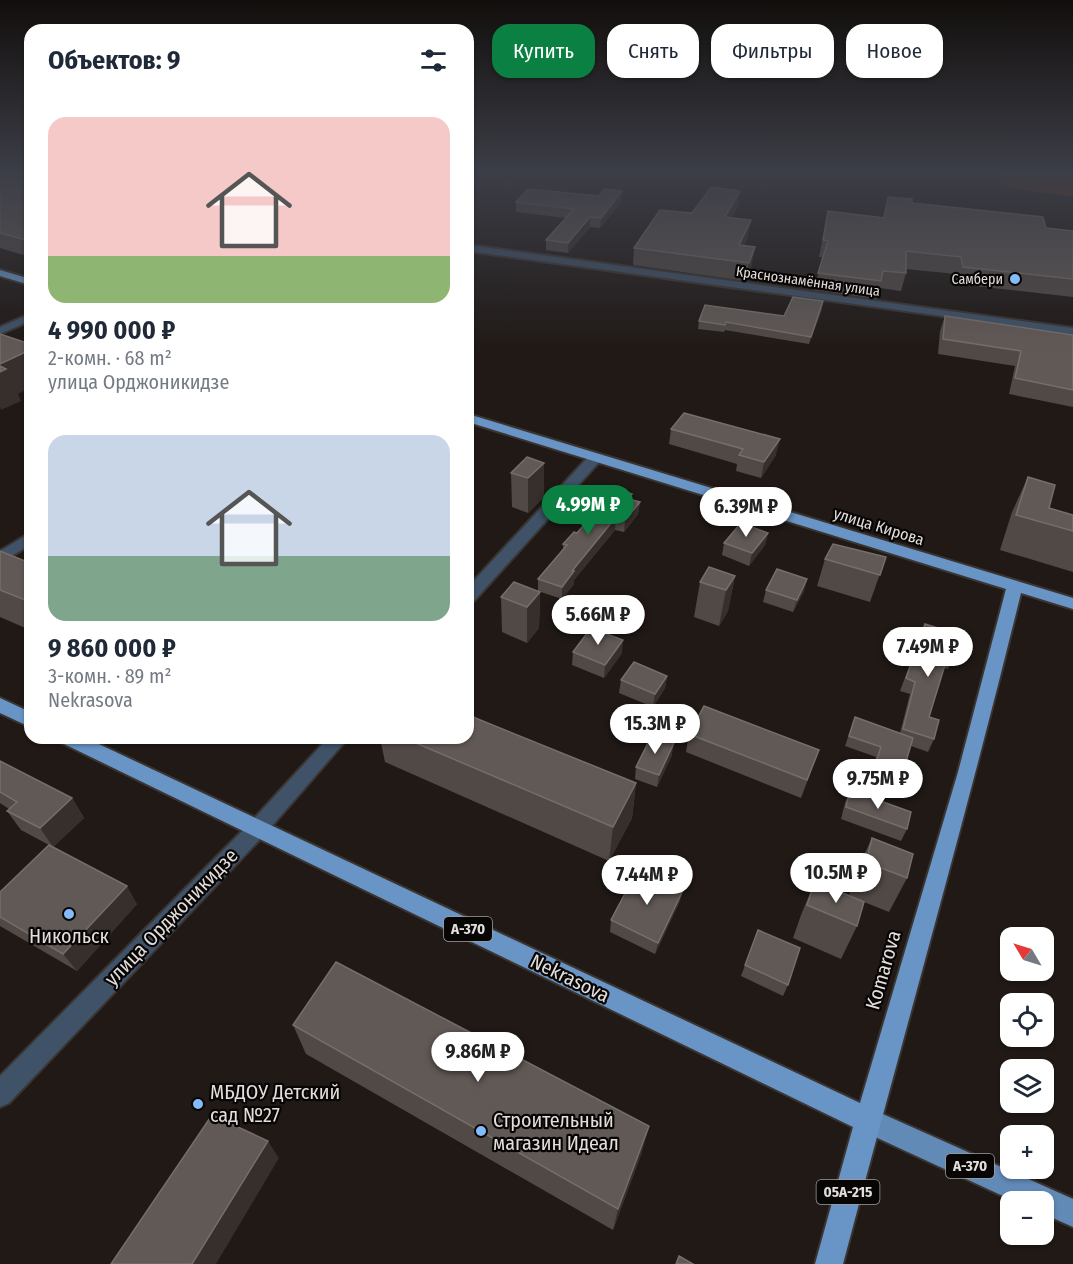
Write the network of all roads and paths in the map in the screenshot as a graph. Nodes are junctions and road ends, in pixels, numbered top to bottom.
1 (474, 249) edge
2 (0, 273) edge
3 (24, 280) edge
4 (24, 320) edge
5 (0, 331) edge
6 (1073, 331) edge
7 (474, 420) edge
8 (595, 458) junction
9 (24, 542) edge
10 (0, 558) edge
11 (1015, 586) junction
12 (474, 590) edge
13 (1073, 604) edge
14 (0, 705) edge
15 (24, 717) edge
16 (82, 744) edge
17 (334, 744) edge
18 (258, 828) junction
19 (0, 1094) edge
20 (867, 1120) junction
21 (1073, 1213) edge
22 (829, 1264) edge

1 - 6 street, Краснознамённая улица
2 - 3 highway
4 - 5 street
7 - 8 highway, улица Кирова
8 - 11 highway, улица Кирова
8 - 12 street
9 - 10 street
11 - 13 highway, улица Кирова
11 - 20 highway, Komarova
14 - 15 highway
16 - 18 highway, Nekrasova / А-370
17 - 18 street, улица Орджоникидзе
18 - 19 street, улица Орджоникидзе
18 - 20 highway, Nekrasova / А-370
20 - 21 main road, Nekrasova / А-370
20 - 22 highway, Komarova / 05А-215

